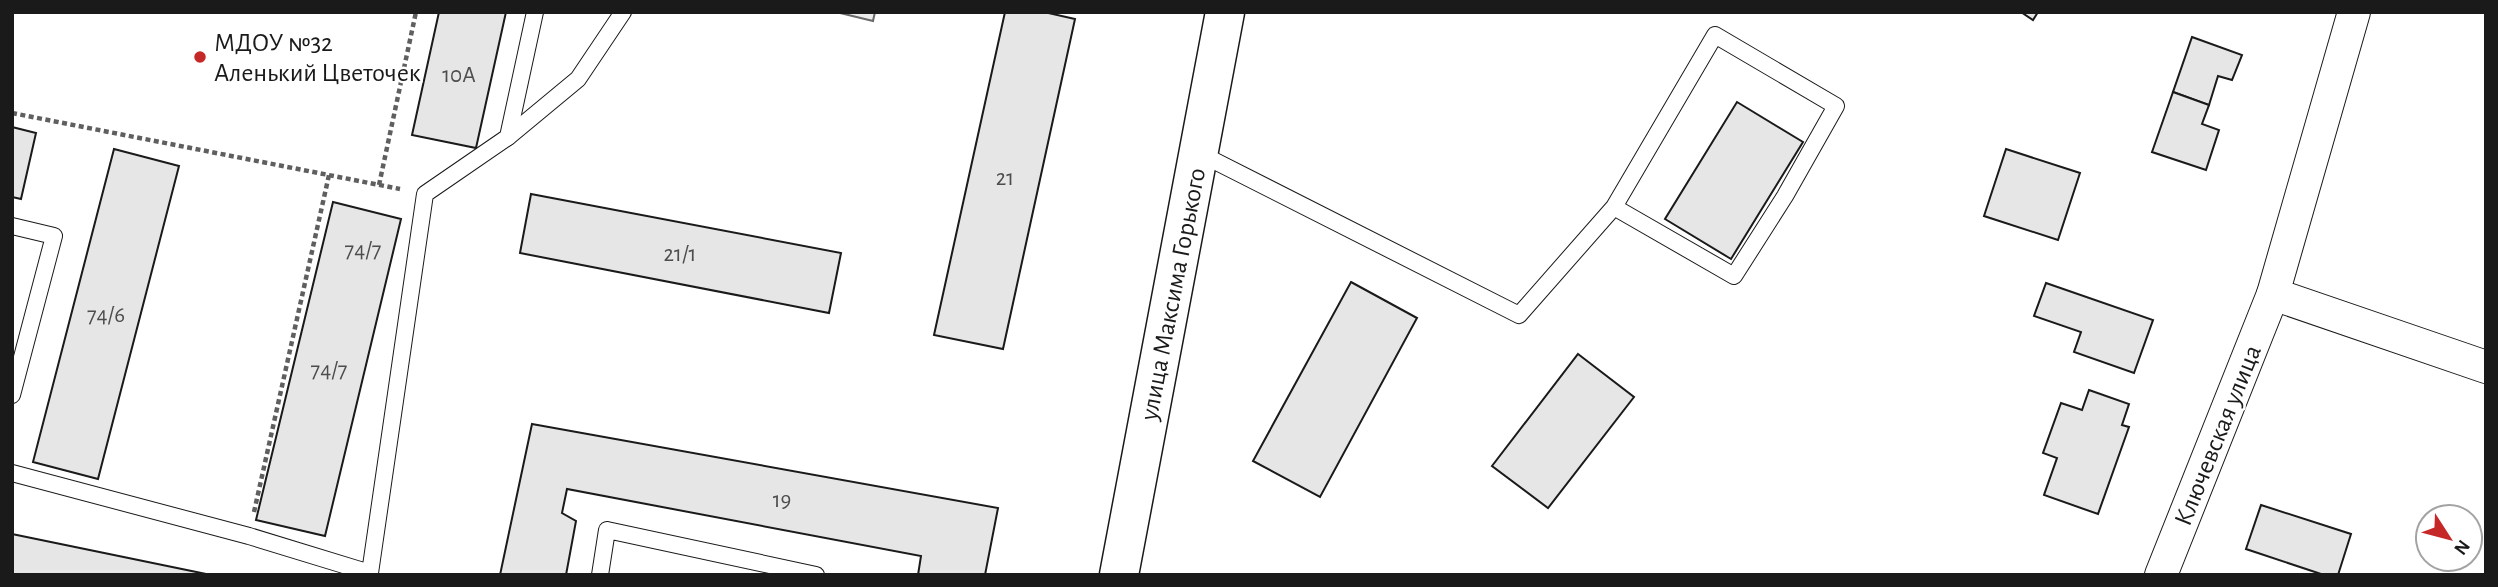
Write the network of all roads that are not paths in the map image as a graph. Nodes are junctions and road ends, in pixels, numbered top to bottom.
1 (535, 12) edge
2 (623, 12) edge
3 (1225, 12) edge
4 (2354, 12) edge
5 (508, 137) junction
6 (1199, 153) junction
7 (1614, 206) junction
8 (12, 226) edge
9 (2273, 295) junction
10 (2486, 367) edge
11 (12, 395) edge
12 (12, 473) edge
13 (600, 575) edge
14 (816, 575) edge
15 (1119, 575) edge
16 (2161, 575) edge

1 - 5 lane
2 - 5 lane
3 - 6 street, улица Максима Горького
4 - 9 street, Ключевская улица
5 - 12 lane
6 - 7 lane
6 - 15 street, улица Максима Горького
7 - 7 lane
8 - 11 lane
9 - 10 street
9 - 16 street, Ключевская улица
13 - 14 lane

